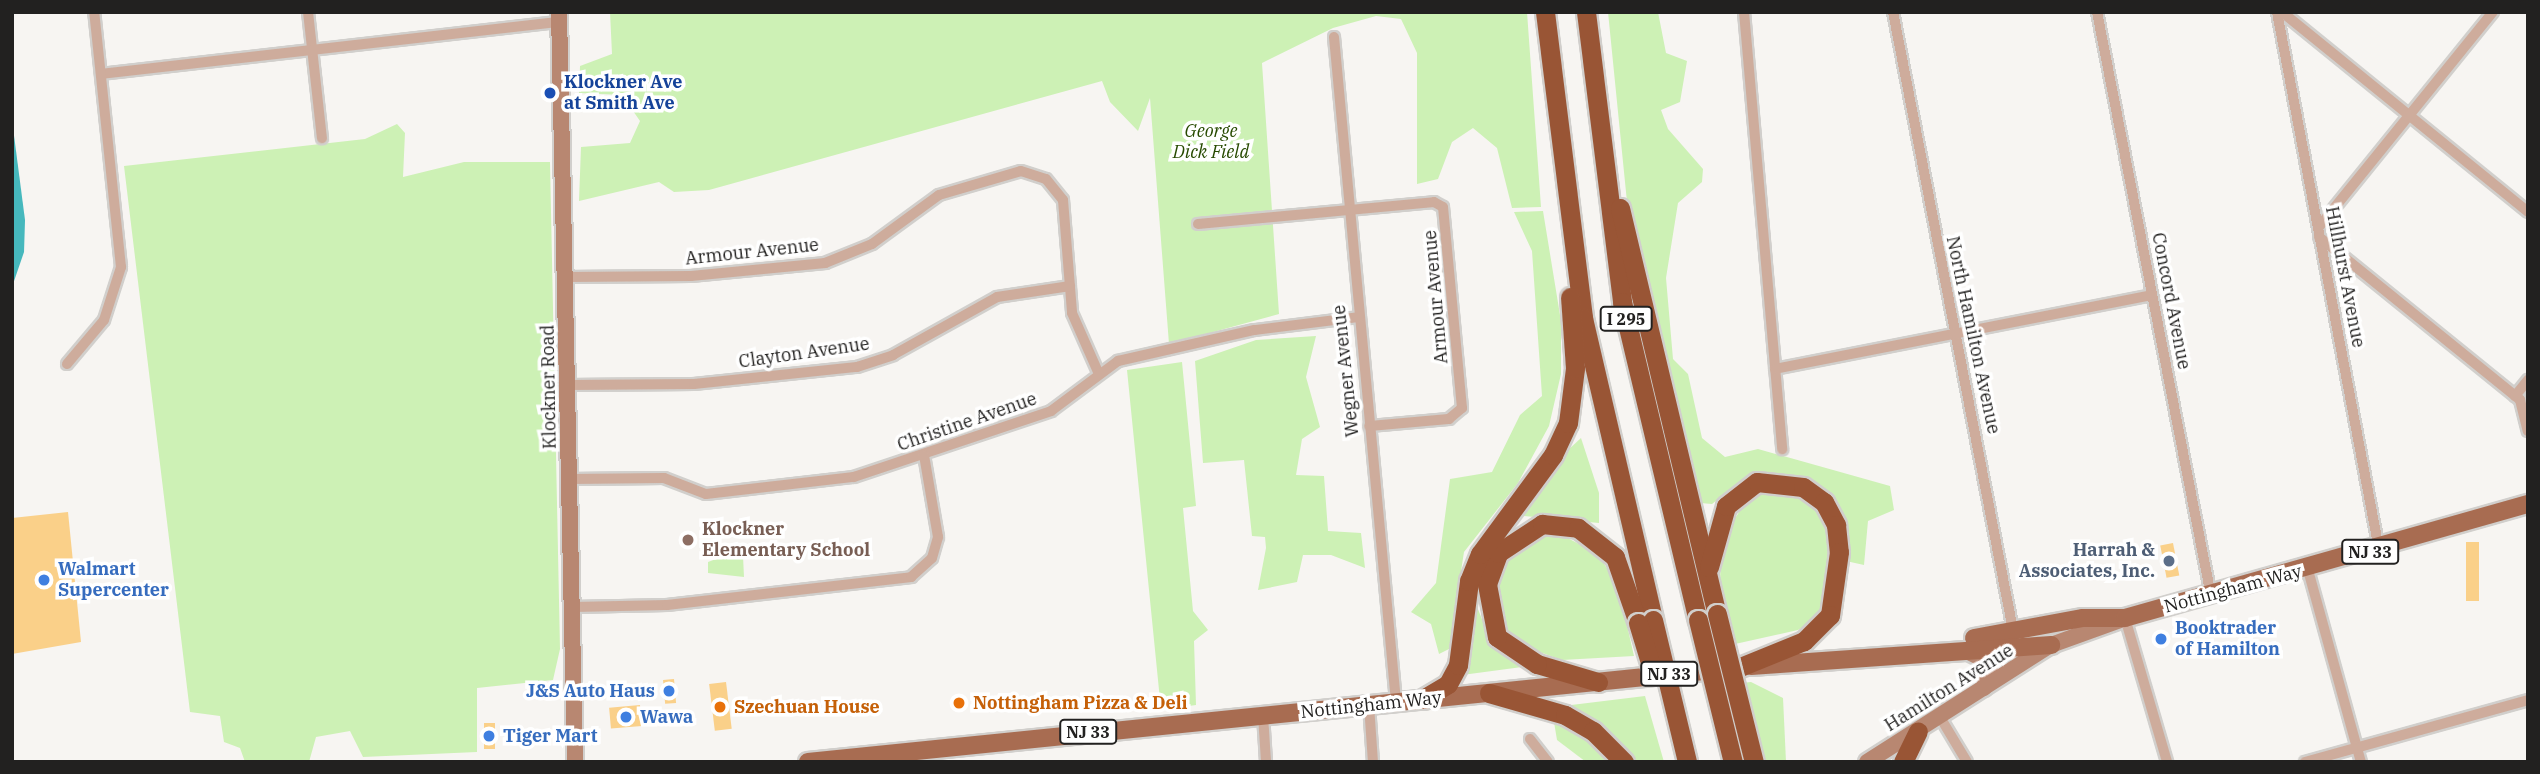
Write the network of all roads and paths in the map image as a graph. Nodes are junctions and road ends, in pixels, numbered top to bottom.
1 (94, 12) edge
2 (308, 12) edge
3 (1545, 12) edge
4 (1744, 12) edge
5 (1893, 12) edge
6 (2097, 12) edge
7 (2279, 12) edge
8 (2493, 12) edge
9 (559, 17) edge
10 (1586, 17) edge
11 (1334, 37) dead end
12 (312, 49) junction
13 (101, 74) junction
14 (2409, 115) junction
15 (322, 138) dead end
16 (1348, 209) junction
17 (2528, 212) edge
18 (1198, 224) dead end
19 (2319, 232) junction
20 (1574, 261) junction
21 (566, 277) junction
22 (1070, 286) junction
23 (2152, 295) junction
24 (1359, 317) junction
25 (1954, 333) junction
26 (67, 364) dead end
27 (1775, 369) junction
28 (1098, 372) junction
29 (2528, 380) edge
30 (568, 385) junction
31 (2515, 396) junction
32 (1369, 426) junction
33 (2528, 431) edge
34 (1782, 449) dead end
35 (924, 455) junction
36 (570, 479) junction
37 (2528, 504) edge
38 (2379, 549) junction
39 (2308, 570) junction
40 (1708, 578) junction
41 (2211, 596) junction
42 (573, 607) junction
43 (2125, 618) junction
44 (1646, 621) junction
45 (2014, 638) junction
46 (2051, 645) junction
47 (1933, 649) junction
48 (2020, 665) junction
49 (1740, 667) junction
50 (1598, 682) junction
51 (1983, 689) junction
52 (1489, 693) junction
53 (1423, 699) junction
54 (2528, 700) edge
55 (1396, 702) junction
56 (1369, 705) junction
57 (1264, 715) junction
58 (1940, 717) junction
59 (1917, 731) junction
60 (1530, 739) dead end
61 (2357, 747) junction
62 (575, 762) edge
63 (808, 762) edge
64 (1266, 762) edge
65 (1373, 762) edge
66 (1548, 762) edge
67 (1624, 762) edge
68 (1678, 762) edge
69 (1688, 762) edge
70 (1733, 762) edge
71 (1754, 762) edge
72 (1867, 762) edge
73 (1903, 762) edge
74 (1967, 762) edge
75 (2167, 762) edge
76 (2305, 762) edge
77 (2361, 762) edge

1 - 13 street
2 - 12 street
3 - 20 highway, I 295
4 - 27 street
5 - 25 street, North Hamilton Avenue
6 - 23 street, Concord Avenue
7 - 14 street
7 - 19 street, Hillhurst Avenue
8 - 14 street
9 - 12 street
9 - 21 main road, Klockner Road
10 - 40 highway
10 - 70 highway, I 295, bridge
11 - 16 street, Wegner Avenue
12 - 13 street
12 - 15 street
13 - 26 street
14 - 17 street
14 - 19 street
16 - 18 street, Armour Avenue
16 - 24 street, Wegner Avenue
16 - 32 street, Armour Avenue
19 - 31 street
19 - 38 street, Hillhurst Avenue
20 - 44 highway, I 295
20 - 53 highway
21 - 22 street, Armour Avenue
21 - 30 main road, Klockner Road
22 - 28 street, Armour Avenue
22 - 30 street, Clayton Avenue
23 - 25 street
23 - 41 street, Concord Avenue
24 - 28 street, Christine Avenue
24 - 32 street, Wegner Avenue
25 - 27 street
25 - 45 street, North Hamilton Avenue
27 - 34 street
28 - 35 street, Christine Avenue
29 - 31 street
30 - 36 main road, Klockner Road
31 - 33 street
32 - 55 street, Wegner Avenue
35 - 36 street, Christine Avenue
35 - 42 street
36 - 42 main road, Klockner Road
37 - 38 main road, Nottingham Way / NJ 33
38 - 39 main road, Nottingham Way / NJ 33
39 - 41 main road, Nottingham Way / NJ 33
39 - 61 street
40 - 49 highway
40 - 71 highway, bridge
41 - 43 main road, Nottingham Way / NJ 33
42 - 62 main road, Klockner Road
43 - 45 main road, Nottingham Way / NJ 33
43 - 46 main road, Hamilton Avenue
43 - 75 street
44 - 50 highway
44 - 68 highway, bridge
44 - 69 highway, I 295, bridge
45 - 46 main road, Nottingham Way / NJ 33
45 - 47 main road, Nottingham Way / NJ 33
45 - 48 street, North Hamilton Avenue
46 - 48 main road, Hamilton Avenue
47 - 49 main road, Nottingham Way / NJ 33
47 - 51 main road
48 - 51 main road, Hamilton Avenue
49 - 50 main road, Nottingham Way / NJ 33
50 - 52 main road, Nottingham Way / NJ 33
51 - 58 main road, Hamilton Avenue
52 - 53 main road, Nottingham Way / NJ 33
52 - 67 highway
53 - 55 main road, Nottingham Way / NJ 33
54 - 61 street
55 - 56 main road, Nottingham Way / NJ 33
56 - 57 main road, Nottingham Way / NJ 33
56 - 65 street
57 - 63 main road, Nottingham Way / NJ 33
57 - 64 street
58 - 59 main road, Hamilton Avenue
58 - 74 street
59 - 72 main road, Hamilton Avenue
59 - 73 highway
60 - 66 street
61 - 76 street
61 - 77 street

